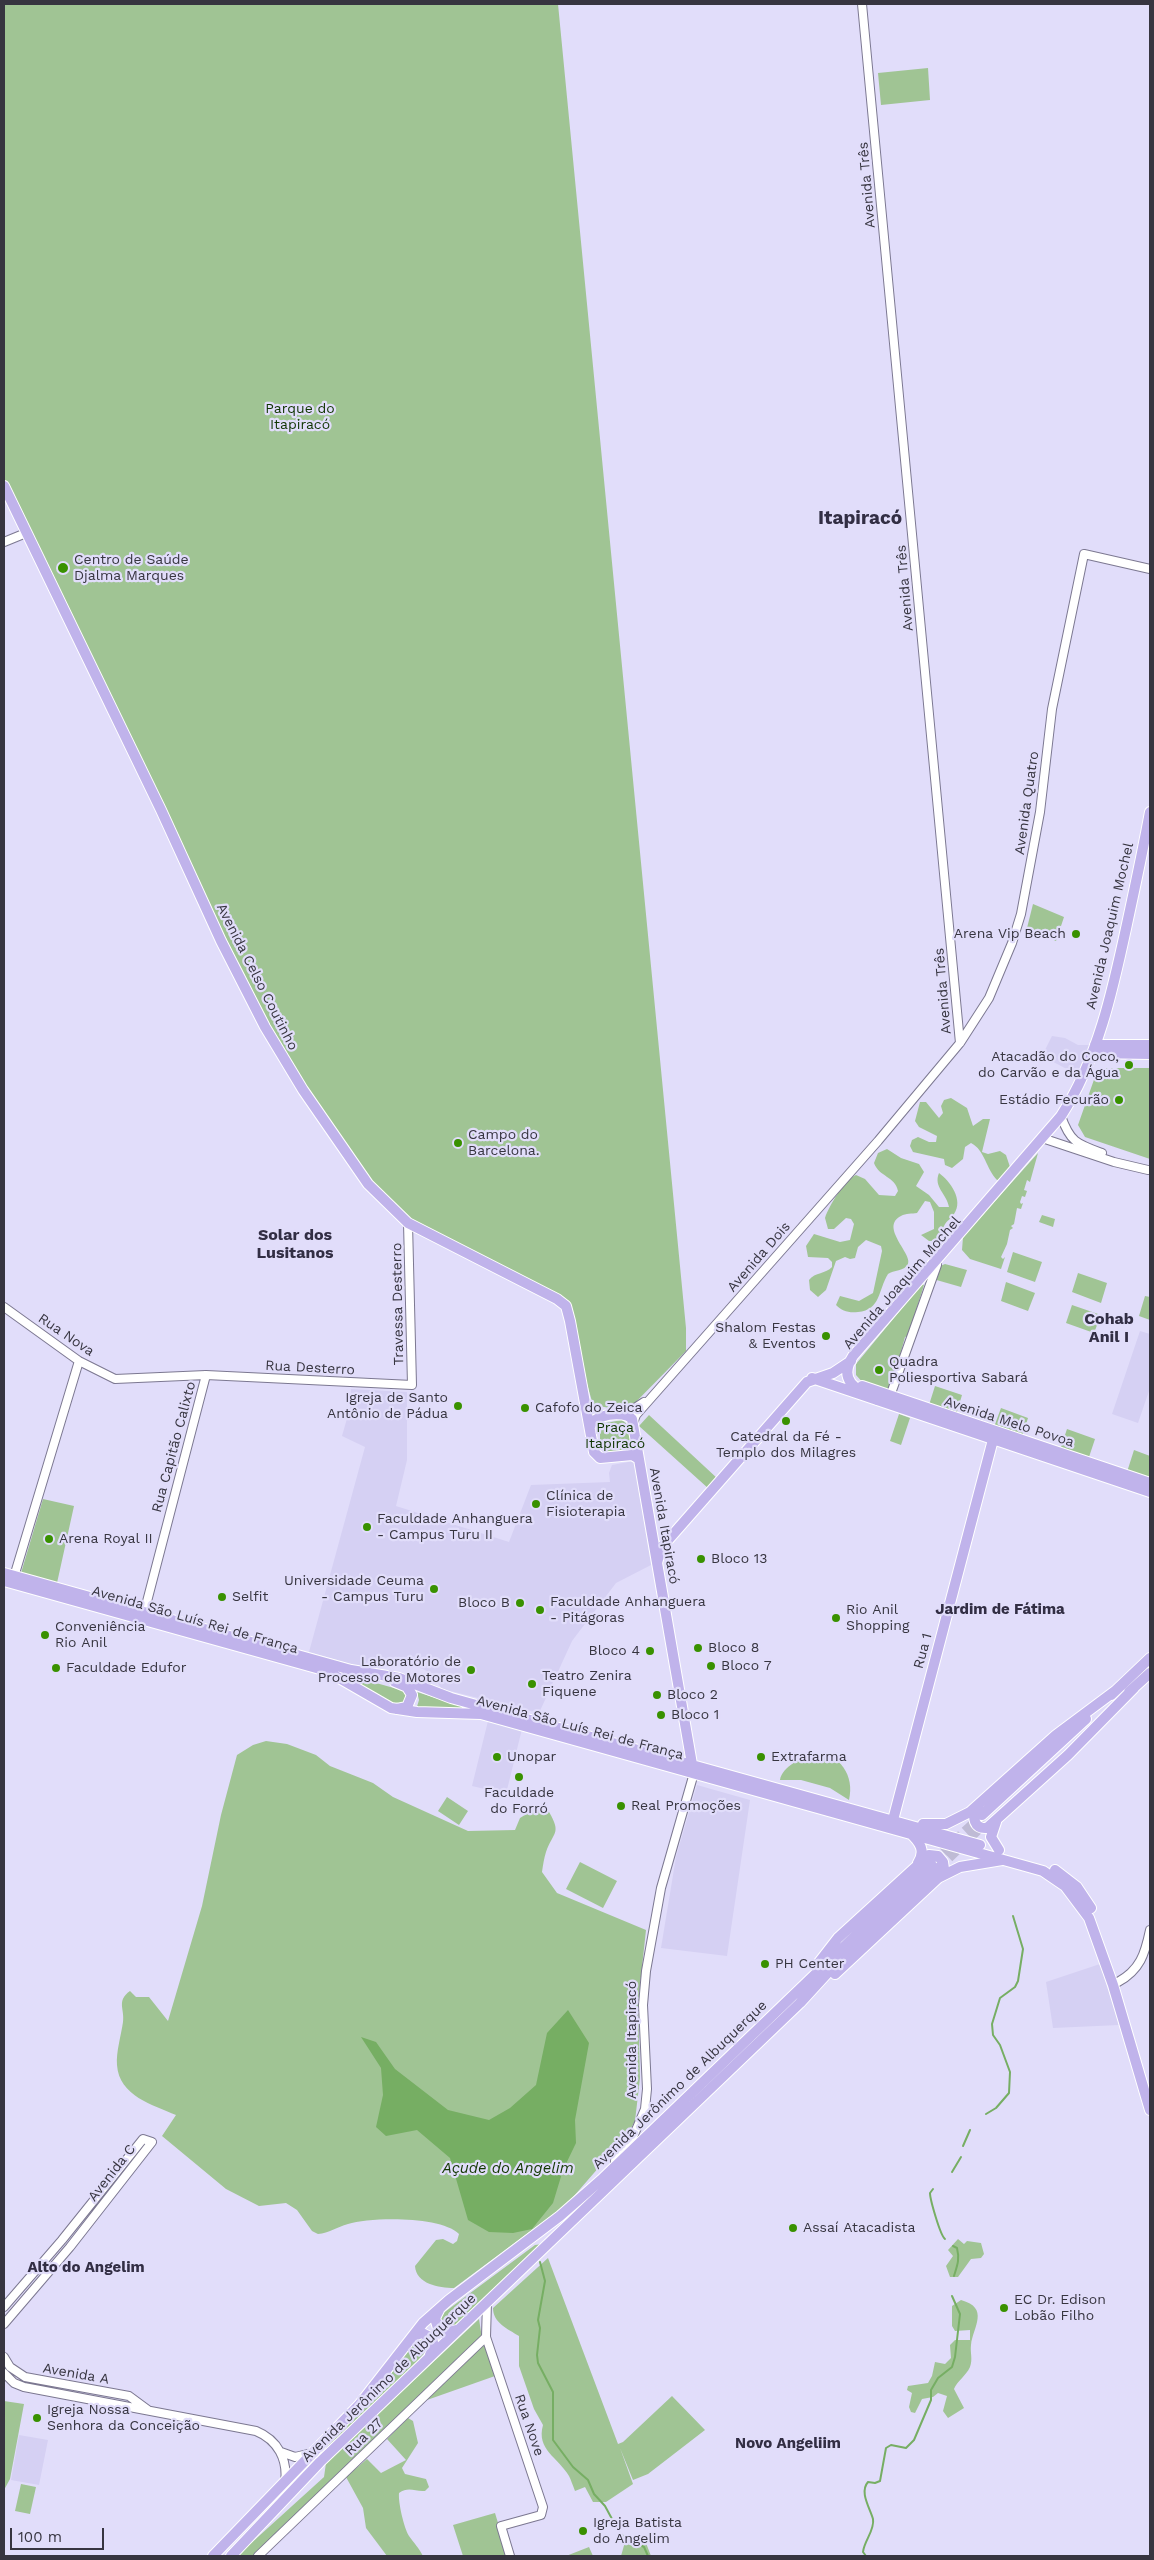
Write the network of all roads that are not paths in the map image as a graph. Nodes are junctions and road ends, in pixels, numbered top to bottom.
1 (862, 4) edge
2 (4, 489) edge
3 (26, 533) junction
4 (4, 542) edge
5 (1150, 569) edge
6 (1150, 812) edge
7 (960, 1043) junction
8 (1150, 1045) edge
9 (1094, 1051) junction
10 (1150, 1054) edge
11 (1061, 1119) junction
12 (1044, 1139) junction
13 (878, 1141) joint
14 (1149, 1171) edge
15 (408, 1223) junction
16 (937, 1265) junction
17 (4, 1308) edge
18 (857, 1354) junction
19 (79, 1361) junction
20 (849, 1363) junction
21 (206, 1375) junction
22 (812, 1378) junction
23 (412, 1385) joint
24 (581, 1386) junction
25 (659, 1390) junction
26 (884, 1400) junction
27 (624, 1415) junction
28 (612, 1416) junction
29 (633, 1423) junction
30 (590, 1427) junction
31 (994, 1435) junction
32 (636, 1454) junction
33 (1150, 1483) edge
34 (1150, 1492) edge
35 (657, 1547) junction
36 (4, 1573) edge
37 (10, 1580) edge
38 (144, 1613) junction
39 (1150, 1658) edge
40 (364, 1672) junction
41 (1150, 1673) edge
42 (1115, 1691) junction
43 (396, 1709) junction
44 (693, 1769) junction
45 (984, 1800) junction
46 (989, 1819) junction
47 (893, 1820) junction
48 (910, 1833) junction
49 (999, 1850) junction
50 (1010, 1860) junction
51 (918, 1864) junction
52 (935, 1870) junction
53 (1150, 1930) edge
54 (1118, 1982) junction
55 (797, 1999) junction
56 (1150, 2088) edge
57 (1150, 2110) edge
58 (601, 2180) junction
59 (449, 2300) junction
60 (487, 2302) junction
61 (4, 2307) edge
62 (4, 2324) edge
63 (462, 2327) junction
64 (486, 2337) junction
65 (409, 2340) junction
66 (4, 2357) edge
67 (428, 2358) junction
68 (4, 2373) edge
69 (148, 2410) junction
70 (281, 2452) junction
71 (315, 2452) junction
72 (285, 2483) junction
73 (233, 2538) junction
74 (214, 2556) edge
75 (219, 2556) edge
76 (231, 2556) edge
77 (258, 2556) edge
78 (510, 2556) edge

1 - 7 street, Avenida Três
2 - 3 main road, Avenida Celso Coutinho
3 - 4 street
3 - 15 main road, Avenida Celso Coutinho
5 - 7 street, Avenida Quatro
6 - 9 main road, Avenida Joaquim Mochel
7 - 13 street, Avenida Três
8 - 9 main road
9 - 10 main road
9 - 11 main road, Avenida Joaquim Mochel
11 - 12 main road, Avenida Joaquim Mochel
11 - 14 street
12 - 14 street
12 - 16 main road, Avenida Joaquim Mochel
12 - 18 main road, Avenida Joaquim Mochel
13 - 25 street, Avenida Dois
15 - 23 street, Travessa Desterro
15 - 24 main road, Avenida Celso Coutinho
16 - 18 main road, Avenida Joaquim Mochel
16 - 26 street
17 - 19 street, Rua Nova
18 - 20 main road
18 - 26 main road, Avenida Melo Povoa
19 - 21 street, Rua Nova
19 - 37 street
20 - 22 main road, Avenida Joaquim Mochel
20 - 26 main road, Avenida Melo Povoa
21 - 23 street, Rua Desterro
21 - 38 street, Rua Capitão Calixto
22 - 26 main road, Avenida Melo Povoa
22 - 35 main road
24 - 28 main road, Avenida Celso Coutinho
24 - 30 main road, Avenida Celso Coutinho
25 - 27 street, Avenida Dois
25 - 29 street, Avenida Dois
26 - 31 main road, Avenida Melo Povoa
27 - 28 main road
27 - 29 main road
28 - 30 main road
29 - 32 main road, Avenida Itapiracó
30 - 32 main road, Avenida Celso Coutinho
31 - 33 main road, Avenida Melo Povoa
31 - 34 main road, Avenida Melo Povoa
31 - 47 main road, Rua 1
32 - 35 main road, Avenida Itapiracó
35 - 44 main road, Avenida Itapiracó
36 - 37 main road, Avenida São Luís Rei de França
37 - 38 main road, Avenida São Luís Rei de França
37 - 43 main road, Avenida São Luís Rei de França
38 - 40 main road, Avenida São Luís Rei de França
39 - 42 main road
40 - 43 main road
40 - 44 main road, Avenida São Luís Rei de França
41 - 46 main road
42 - 45 main road
42 - 46 main road
43 - 44 main road, Avenida São Luís Rei de França
44 - 47 main road, Avenida São Luís Rei de França
44 - 48 main road, Avenida São Luís Rei de França
44 - 58 street, Avenida Itapiracó
45 - 46 main road
45 - 47 main road
46 - 49 main road
47 - 49 main road, Avenida São Luís Rei de França
48 - 50 main road, Avenida São Luís Rei de França
48 - 51 main road
49 - 54 main road, Avenida São Luís Rei de França
50 - 52 main road
50 - 57 main road, Avenida São Luís Rei de França
51 - 52 main road
51 - 55 main road
52 - 55 main road, Avenida Jerônimo de Albuquerque
52 - 55 main road
53 - 54 street
54 - 56 main road, Avenida São Luís Rei de França
55 - 58 main road, Avenida Jerônimo de Albuquerque
55 - 60 main road, Avenida Jerônimo de Albuquerque
58 - 59 main road, Avenida Jerônimo de Albuquerque
59 - 63 main road
59 - 65 main road, Avenida Jerônimo de Albuquerque
60 - 63 main road, Avenida Jerônimo de Albuquerque
60 - 64 street, Rua Nove
61 - 62 street, Avenida C
63 - 67 main road, Avenida Jerônimo de Albuquerque
64 - 77 street, Rua 27
64 - 78 street, Rua Nove
65 - 67 main road
65 - 71 main road, Avenida Jerônimo de Albuquerque
66 - 69 street, Avenida A
67 - 76 main road, Avenida Jerônimo de Albuquerque
68 - 69 street, Avenida A
69 - 70 street, Avenida A
70 - 71 street
70 - 72 street
71 - 72 main road, Avenida Jerônimo de Albuquerque
72 - 73 main road, Avenida Jerônimo de Albuquerque
73 - 74 main road, Avenida Jerônimo de Albuquerque
73 - 75 main road

